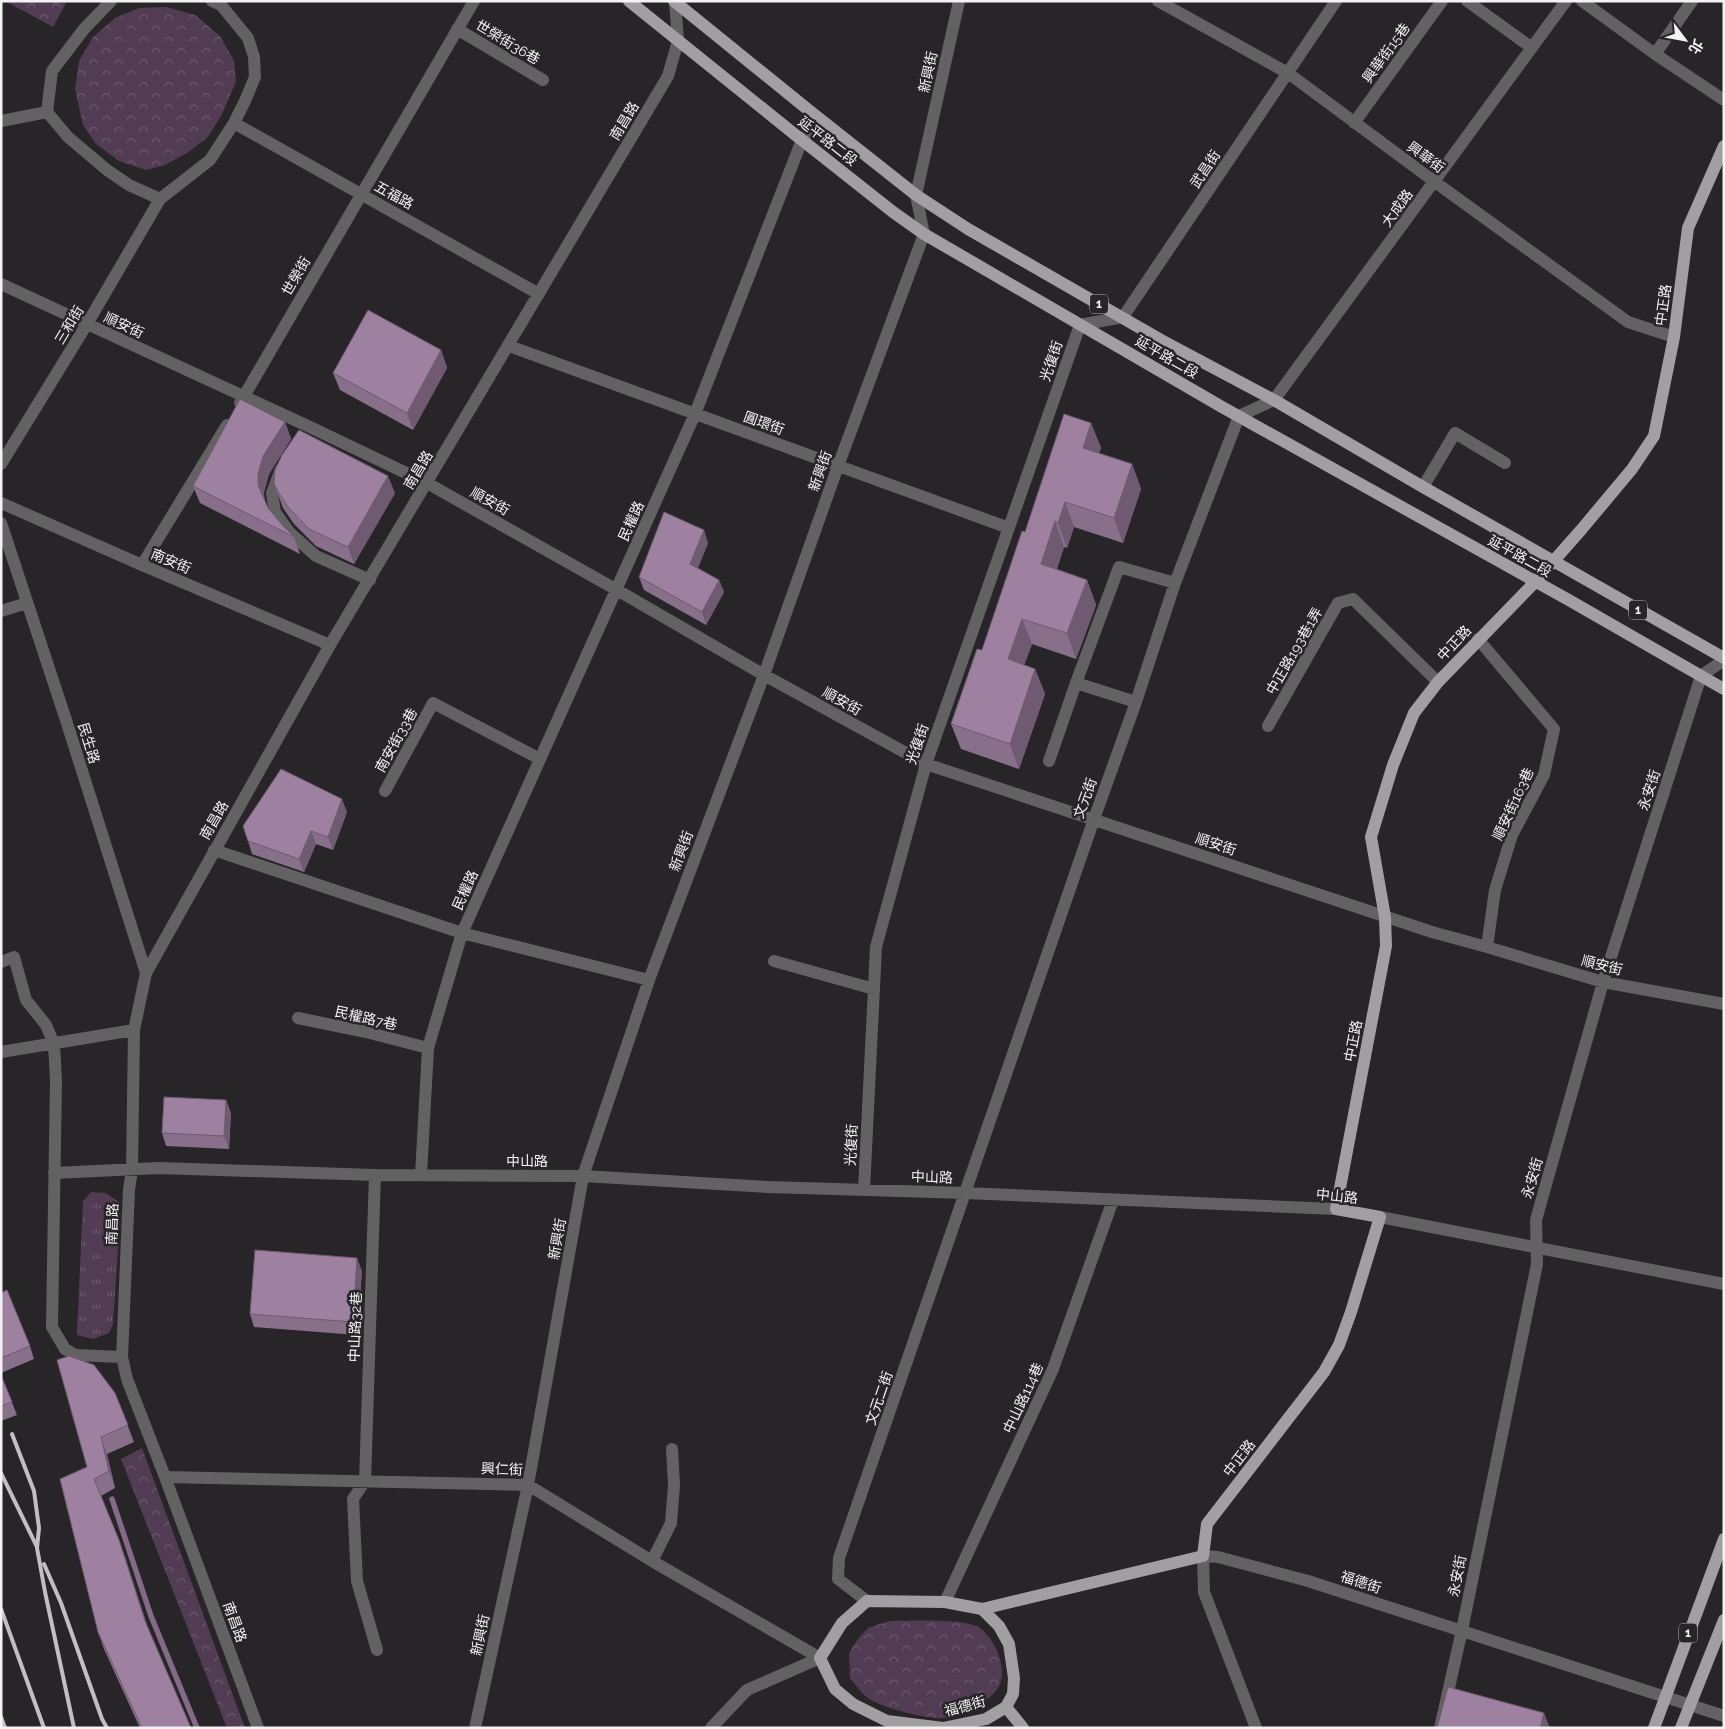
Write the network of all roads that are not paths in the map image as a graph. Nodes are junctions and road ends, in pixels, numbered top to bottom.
1 (111, 1) edge
2 (474, 1) edge
3 (629, 1) edge
4 (675, 1) edge
5 (959, 1) edge
6 (1158, 1) edge
7 (1336, 1) edge
8 (1442, 1) edge
9 (1468, 1) edge
10 (1566, 1) edge
11 (1582, 1) edge
12 (1692, 1) edge
13 (219, 2) edge
14 (457, 29) junction
15 (678, 41) junction
16 (1532, 48) junction
17 (1655, 54) junction
18 (1288, 73) junction
19 (543, 80) dead end
20 (1724, 100) edge
21 (47, 112) junction
22 (820, 119) junction
23 (1, 121) edge
24 (1354, 123) junction
25 (234, 124) junction
26 (802, 140) junction
27 (1724, 146) edge
28 (1435, 182) junction
29 (360, 194) junction
30 (916, 195) junction
31 (160, 199) junction
32 (924, 234) junction
33 (1, 284) edge
34 (539, 294) junction
35 (1123, 317) junction
36 (87, 324) junction
37 (1080, 325) junction
38 (1674, 337) junction
39 (509, 346) junction
40 (243, 398) junction
41 (1274, 400) junction
42 (695, 414) junction
43 (1239, 416) junction
44 (286, 462) edge
45 (1505, 463) dead end
46 (1, 464) edge
47 (838, 466) junction
48 (427, 484) junction
49 (1423, 487) junction
50 (1, 502) edge
51 (1, 523) edge
52 (1009, 528) junction
53 (1554, 561) junction
54 (142, 565) junction
55 (370, 580) junction
56 (1535, 582) junction
57 (1176, 583) junction
58 (617, 590) junction
59 (26, 603) junction
60 (1, 611) edge
61 (1478, 639) junction
62 (330, 646) junction
63 (1724, 659) edge
64 (764, 675) junction
65 (1701, 676) junction
66 (1438, 682) junction
67 (1076, 683) junction
68 (1724, 689) edge
69 (1136, 702) junction
70 (1268, 726) dead end
71 (540, 759) junction
72 (1050, 761) dead end
73 (926, 764) junction
74 (385, 791) dead end
75 (1094, 819) junction
76 (214, 850) junction
77 (1385, 916) junction
78 (462, 933) junction
79 (1487, 946) junction
80 (774, 961) dead end
81 (1, 962) edge
82 (146, 973) junction
83 (648, 980) junction
84 (1603, 982) junction
85 (874, 989) junction
86 (1724, 1004) edge
87 (298, 1018) dead end
88 (134, 1030) junction
89 (54, 1044) junction
90 (428, 1048) junction
91 (1, 1052) edge
92 (132, 1170) junction
93 (54, 1173) junction
94 (375, 1175) junction
95 (421, 1176) junction
96 (583, 1176) junction
97 (864, 1190) junction
98 (966, 1193) junction
99 (1113, 1200) junction
100 (1336, 1210) junction
101 (1380, 1217) junction
102 (1536, 1248) junction
103 (1724, 1284) edge
104 (122, 1357) junction
105 (672, 1449) dead end
106 (165, 1477) junction
107 (366, 1480) junction
108 (528, 1485) junction
109 (1724, 1539) edge
110 (1203, 1556) junction
111 (652, 1561) junction
112 (867, 1601) junction
113 (945, 1602) junction
114 (982, 1609) junction
115 (1724, 1620) edge
116 (1462, 1630) junction
117 (377, 1650) dead end
118 (820, 1658) junction
119 (1665, 1696) junction
120 (1691, 1706) junction
121 (1006, 1707) junction
122 (1724, 1716) edge
123 (886, 1725) edge
124 (258, 1728) edge
125 (475, 1728) edge
126 (711, 1728) edge
127 (1022, 1728) edge
128 (1256, 1728) edge
129 (1440, 1728) edge
130 (1654, 1728) edge
131 (1681, 1728) edge

1 - 21 street
2 - 14 street, 世榮街
3 - 15 main road, 延平路二段 / 1
4 - 15 street, 南昌路
4 - 22 main road, 延平路二段 / 1
5 - 30 street, 新興街
6 - 18 street, 興華街
7 - 18 street, 武昌街
8 - 24 street, 興華街15巷
9 - 16 street
10 - 16 street, 大成路
11 - 17 street
12 - 17 street
13 - 25 street
14 - 19 street, 世榮街36巷
14 - 29 street, 世榮街
15 - 26 main road, 延平路二段 / 1
15 - 34 street, 南昌路
16 - 28 street, 大成路
17 - 20 street
18 - 24 street, 興華街
18 - 35 street, 武昌街
21 - 23 street
21 - 31 street
22 - 26 street, 民權路
22 - 30 main road, 延平路二段 / 1
24 - 28 street, 興華街
25 - 29 street, 五福路
25 - 31 street
26 - 32 main road, 延平路二段 / 1
26 - 42 street, 民權路
27 - 38 main road, 中正路
28 - 38 street, 興華街
28 - 41 street, 大成路
29 - 34 street, 五福路
29 - 40 street, 世榮街
30 - 32 street, 新興街
30 - 35 main road, 延平路二段 / 1
31 - 36 street, 三和街
32 - 37 main road, 延平路二段 / 1
32 - 47 street, 新興街
33 - 36 street, 順安街
34 - 39 street, 南昌路
35 - 37 street
35 - 41 main road, 延平路二段 / 1
36 - 40 street, 順安街
36 - 46 street, 三和街
37 - 43 main road, 延平路二段 / 1
37 - 52 street, 光復街
38 - 53 main road, 中正路
39 - 42 street, 圓環街
39 - 48 street, 南昌路
40 - 48 street, 順安街
40 - 54 street, 世榮街
41 - 43 street, 大成路
41 - 49 main road, 延平路二段 / 1
42 - 47 street, 圓環街
42 - 58 street, 民權路
43 - 56 main road, 延平路二段 / 1
43 - 57 street, 文元街
44 - 55 street
45 - 49 street
47 - 52 street, 圓環街
47 - 64 street, 新興街
48 - 55 street, 南昌路
48 - 58 street, 順安街
49 - 53 main road, 延平路二段 / 1
50 - 54 street, 南安街
51 - 59 street, 民生路
52 - 73 street, 光復街
53 - 56 main road, 中正路
53 - 63 main road, 延平路二段 / 1
54 - 62 street, 南安街
55 - 62 street, 南昌路
56 - 61 main road, 中正路
56 - 65 main road, 延平路二段 / 1
57 - 67 street
57 - 69 street, 文元街
58 - 64 street, 順安街
58 - 71 street, 民權路
59 - 60 street
59 - 82 street, 民生路
61 - 66 main road, 中正路
61 - 79 street, 順安街163巷
62 - 76 street, 南昌路
63 - 65 street
64 - 73 street, 順安街
64 - 83 street, 新興街
65 - 68 main road, 延平路二段 / 1
65 - 84 street, 永安街
66 - 70 street, 中正路193巷1弄
66 - 77 main road, 中正路
67 - 69 street
67 - 72 street
69 - 75 street, 文元街
71 - 74 street, 南安街33巷
71 - 78 street, 民權路
73 - 75 street, 順安街
73 - 85 street, 光復街
75 - 77 street, 順安街
75 - 98 street, 文元街
76 - 78 street, 民權路
76 - 82 street, 南昌路
77 - 79 street, 順安街
77 - 100 main road, 中正路
78 - 83 street, 民權路
78 - 90 street, 民權路
79 - 84 street, 順安街
80 - 85 street
81 - 89 street
82 - 88 street, 南昌路
83 - 96 street, 新興街
84 - 86 street, 順安街
84 - 102 street, 永安街
85 - 97 street, 光復街
87 - 90 street, 民權路7巷
88 - 89 street
88 - 92 street, 南昌路
89 - 91 street
89 - 93 street
90 - 95 street, 民權路
92 - 93 street, 中山路
92 - 94 street, 中山路
92 - 104 street, 南昌路
93 - 104 street
94 - 95 street, 中山路
94 - 107 street, 中山路32巷
95 - 96 street, 中山路
96 - 97 street, 中山路
96 - 108 street, 新興街
97 - 98 street, 中山路
98 - 99 street, 中山路
98 - 112 street, 文元二街
99 - 100 street, 中山路
99 - 113 street, 中山路114巷
100 - 101 main road, 中山路
101 - 102 street, 中山路
101 - 110 main road, 中正路
102 - 103 street, 中山路
102 - 116 street, 永安街
104 - 106 street, 南昌路
105 - 111 street
106 - 107 street, 興仁街
106 - 124 street, 南昌路
107 - 108 street, 興仁街
107 - 117 street
108 - 111 street, 興仁街
108 - 125 street, 新興街
109 - 119 main road, 1
110 - 114 main road, 福德街
110 - 116 street, 福德街
110 - 128 street, 中正路
111 - 118 street, 興仁街
112 - 113 main road, 福德街
112 - 118 main road
113 - 114 main road, 福德街
114 - 121 main road, 福德街
115 - 120 main road, 1
116 - 119 street, 福德街
116 - 129 street, 永安街
118 - 123 main road, 福德街
118 - 126 street
119 - 120 street, 福德街
119 - 130 main road, 1
120 - 122 street, 福德街
120 - 131 main road, 1
121 - 123 main road, 福德街
121 - 127 main road

